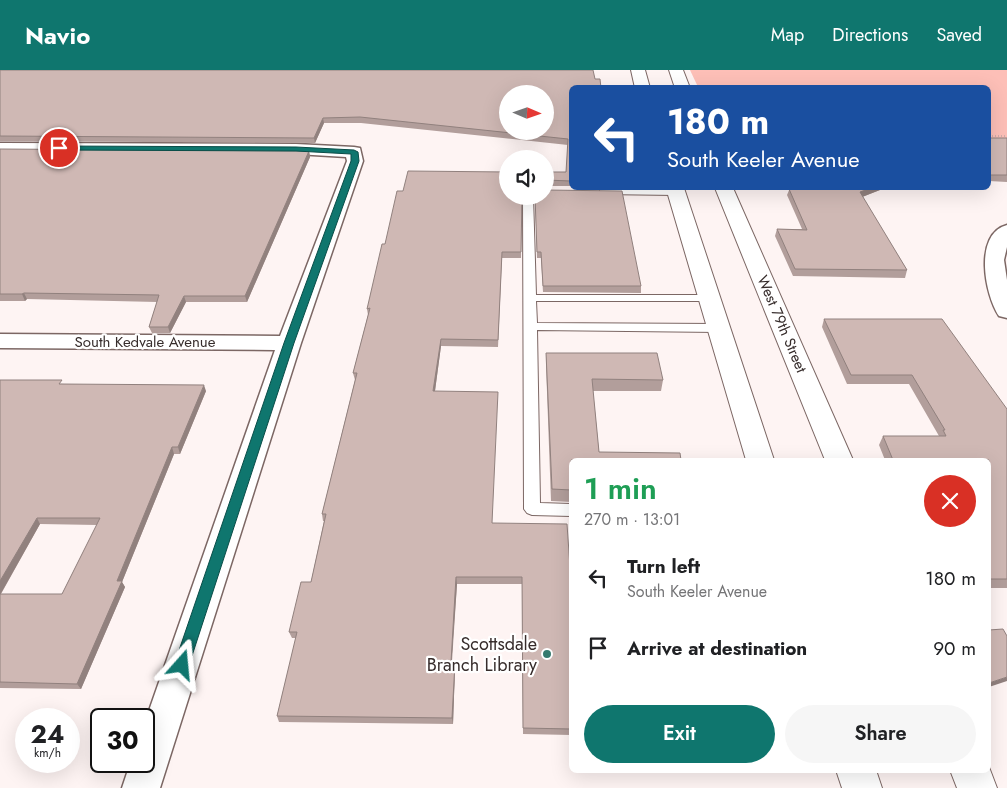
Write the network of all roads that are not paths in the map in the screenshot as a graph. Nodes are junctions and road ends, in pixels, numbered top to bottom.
1 (638, 70) edge
2 (676, 70) edge
3 (642, 85) edge
4 (682, 85) edge
5 (0, 148) edge
6 (675, 190) edge
7 (725, 190) edge
8 (591, 192) edge
9 (528, 205) edge
10 (1006, 232) edge
11 (531, 298) junction
12 (709, 298) junction
13 (1007, 311) edge
14 (531, 326) junction
15 (718, 328) junction
16 (0, 341) edge
17 (289, 343) junction
18 (759, 458) edge
19 (838, 458) edge
20 (569, 510) edge
21 (857, 773) edge
22 (971, 773) edge
23 (141, 788) edge
24 (862, 788) edge
25 (977, 788) edge

1 - 3 main road
2 - 4 main road
5 - 17 street
6 - 8 lane
6 - 12 main road
7 - 19 main road, West 79th Street
9 - 11 lane
10 - 13 street
11 - 12 lane
11 - 14 lane
12 - 15 main road
14 - 15 lane
14 - 20 lane
15 - 18 main road
16 - 17 street, South Kedvale Avenue
17 - 23 street
21 - 24 main road
22 - 25 main road

